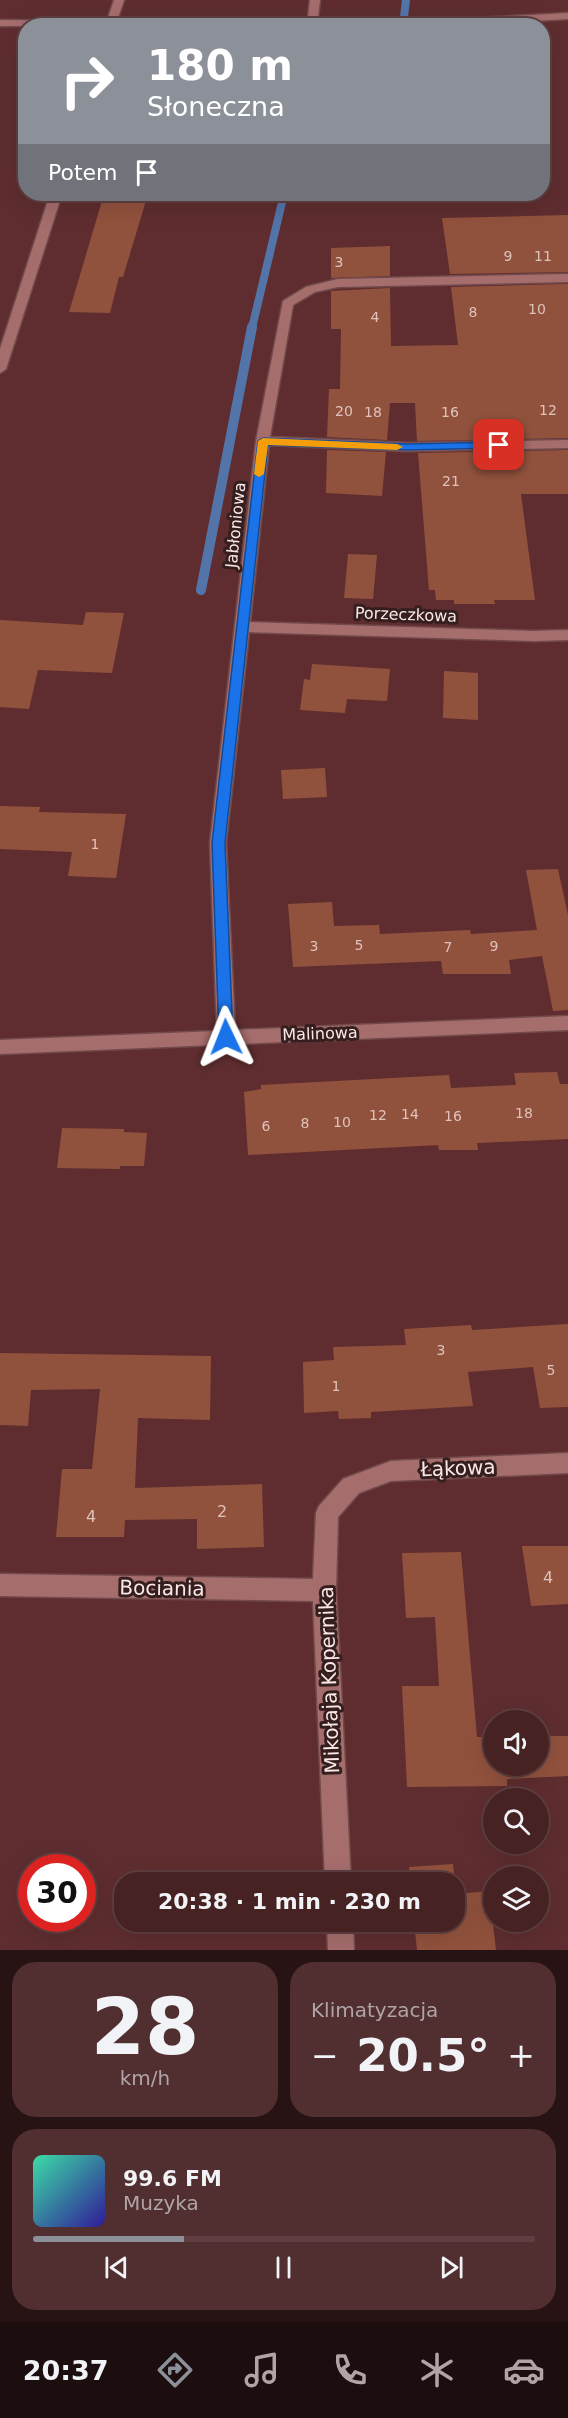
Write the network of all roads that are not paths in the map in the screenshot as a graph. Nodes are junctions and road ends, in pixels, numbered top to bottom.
1 (119, 0) edge
2 (315, 0) edge
3 (568, 16) edge
4 (113, 18) edge
5 (313, 18) edge
6 (531, 18) edge
7 (0, 23) edge
8 (18, 23) edge
9 (54, 201) edge
10 (568, 278) edge
11 (0, 369) edge
12 (263, 441) junction
13 (568, 444) edge
14 (243, 627) junction
15 (568, 635) edge
16 (568, 1023) edge
17 (226, 1037) junction
18 (0, 1047) edge
19 (568, 1463) edge
20 (351, 1486) joint
21 (0, 1585) edge
22 (324, 1590) junction
23 (338, 1872) edge
24 (340, 1932) edge
25 (341, 1950) edge

1 - 4 street
2 - 5 street
3 - 6 street
7 - 8 street
9 - 11 street
10 - 12 street, Jabłoniowa
12 - 13 street
12 - 14 street, Jabłoniowa
14 - 15 street, Porzeczkowa
14 - 17 street, Jabłoniowa
16 - 17 street, Malinowa
17 - 18 street, Malinowa
19 - 20 street, Łąkowa
20 - 22 street, Mikołaja Kopernika
21 - 22 street, Bociania
22 - 23 street, Mikołaja Kopernika
24 - 25 street

